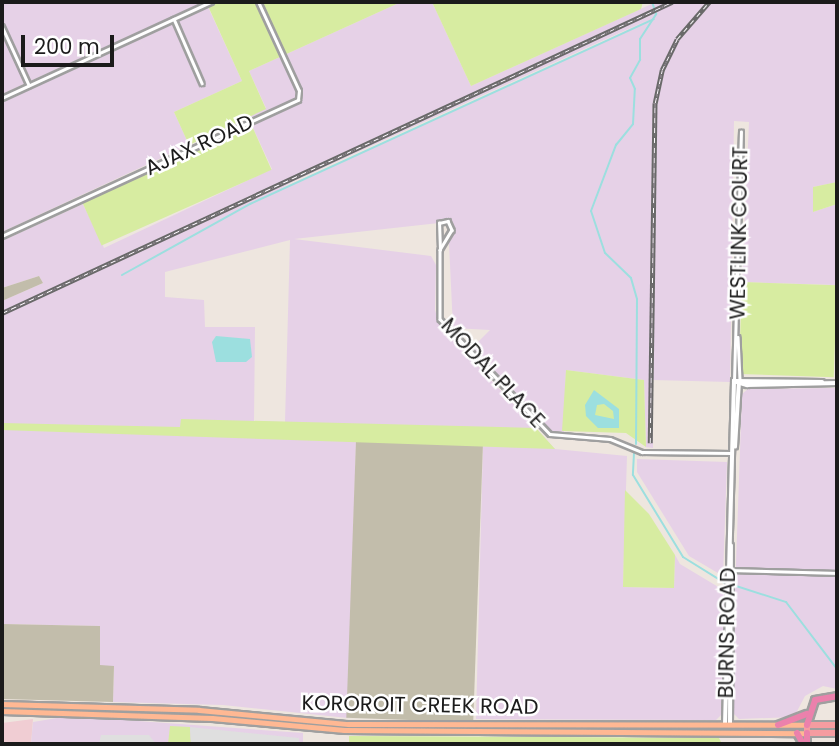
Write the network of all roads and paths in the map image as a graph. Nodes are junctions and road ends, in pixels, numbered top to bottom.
1 (211, 2) edge
2 (258, 2) edge
3 (173, 19) junction
4 (2, 26) edge
5 (202, 83) dead end
6 (29, 85) junction
7 (2, 98) edge
8 (741, 132) dead end
9 (433, 223) dead end
10 (439, 223) junction
11 (2, 236) edge
12 (440, 250) junction
13 (737, 334) junction
14 (734, 381) junction
15 (739, 382) junction
16 (837, 383) edge
17 (734, 453) junction
18 (730, 570) junction
19 (837, 573) edge
20 (837, 696) edge
21 (2, 704) edge
22 (79, 710) junction
23 (2, 711) edge
24 (807, 714) junction
25 (778, 725) junction
26 (837, 725) edge
27 (727, 728) junction
28 (807, 729) junction
29 (797, 733) junction
30 (837, 733) edge
31 (805, 744) edge

1 - 3 street
2 - 11 street, AJAX ROAD
3 - 5 street
3 - 6 street
4 - 6 street
6 - 7 street
8 - 13 street, WESTLINK COURT
9 - 10 street
10 - 12 street, MODAL PLACE
10 - 12 street, MODAL PLACE
12 - 17 street, MODAL PLACE
13 - 14 street, WESTLINK COURT
13 - 15 street, WESTLINK COURT
14 - 15 street
14 - 17 street, BURNS ROAD
15 - 16 street
15 - 17 street, BURNS ROAD
17 - 18 street, BURNS ROAD
18 - 19 street
18 - 27 street, BURNS ROAD
20 - 24 highway
21 - 22 main road, KOROROIT CREEK ROAD
22 - 23 main road, KOROROIT CREEK ROAD
22 - 27 main road, KOROROIT CREEK ROAD
24 - 25 highway
24 - 28 highway
25 - 27 main road, KOROROIT CREEK ROAD
25 - 28 main road, KOROROIT CREEK ROAD
26 - 28 highway, KOROROIT CREEK ROAD
27 - 29 main road, KOROROIT CREEK ROAD
28 - 29 main road, KOROROIT CREEK ROAD
28 - 30 highway, KOROROIT CREEK ROAD
28 - 31 highway
29 - 31 highway

